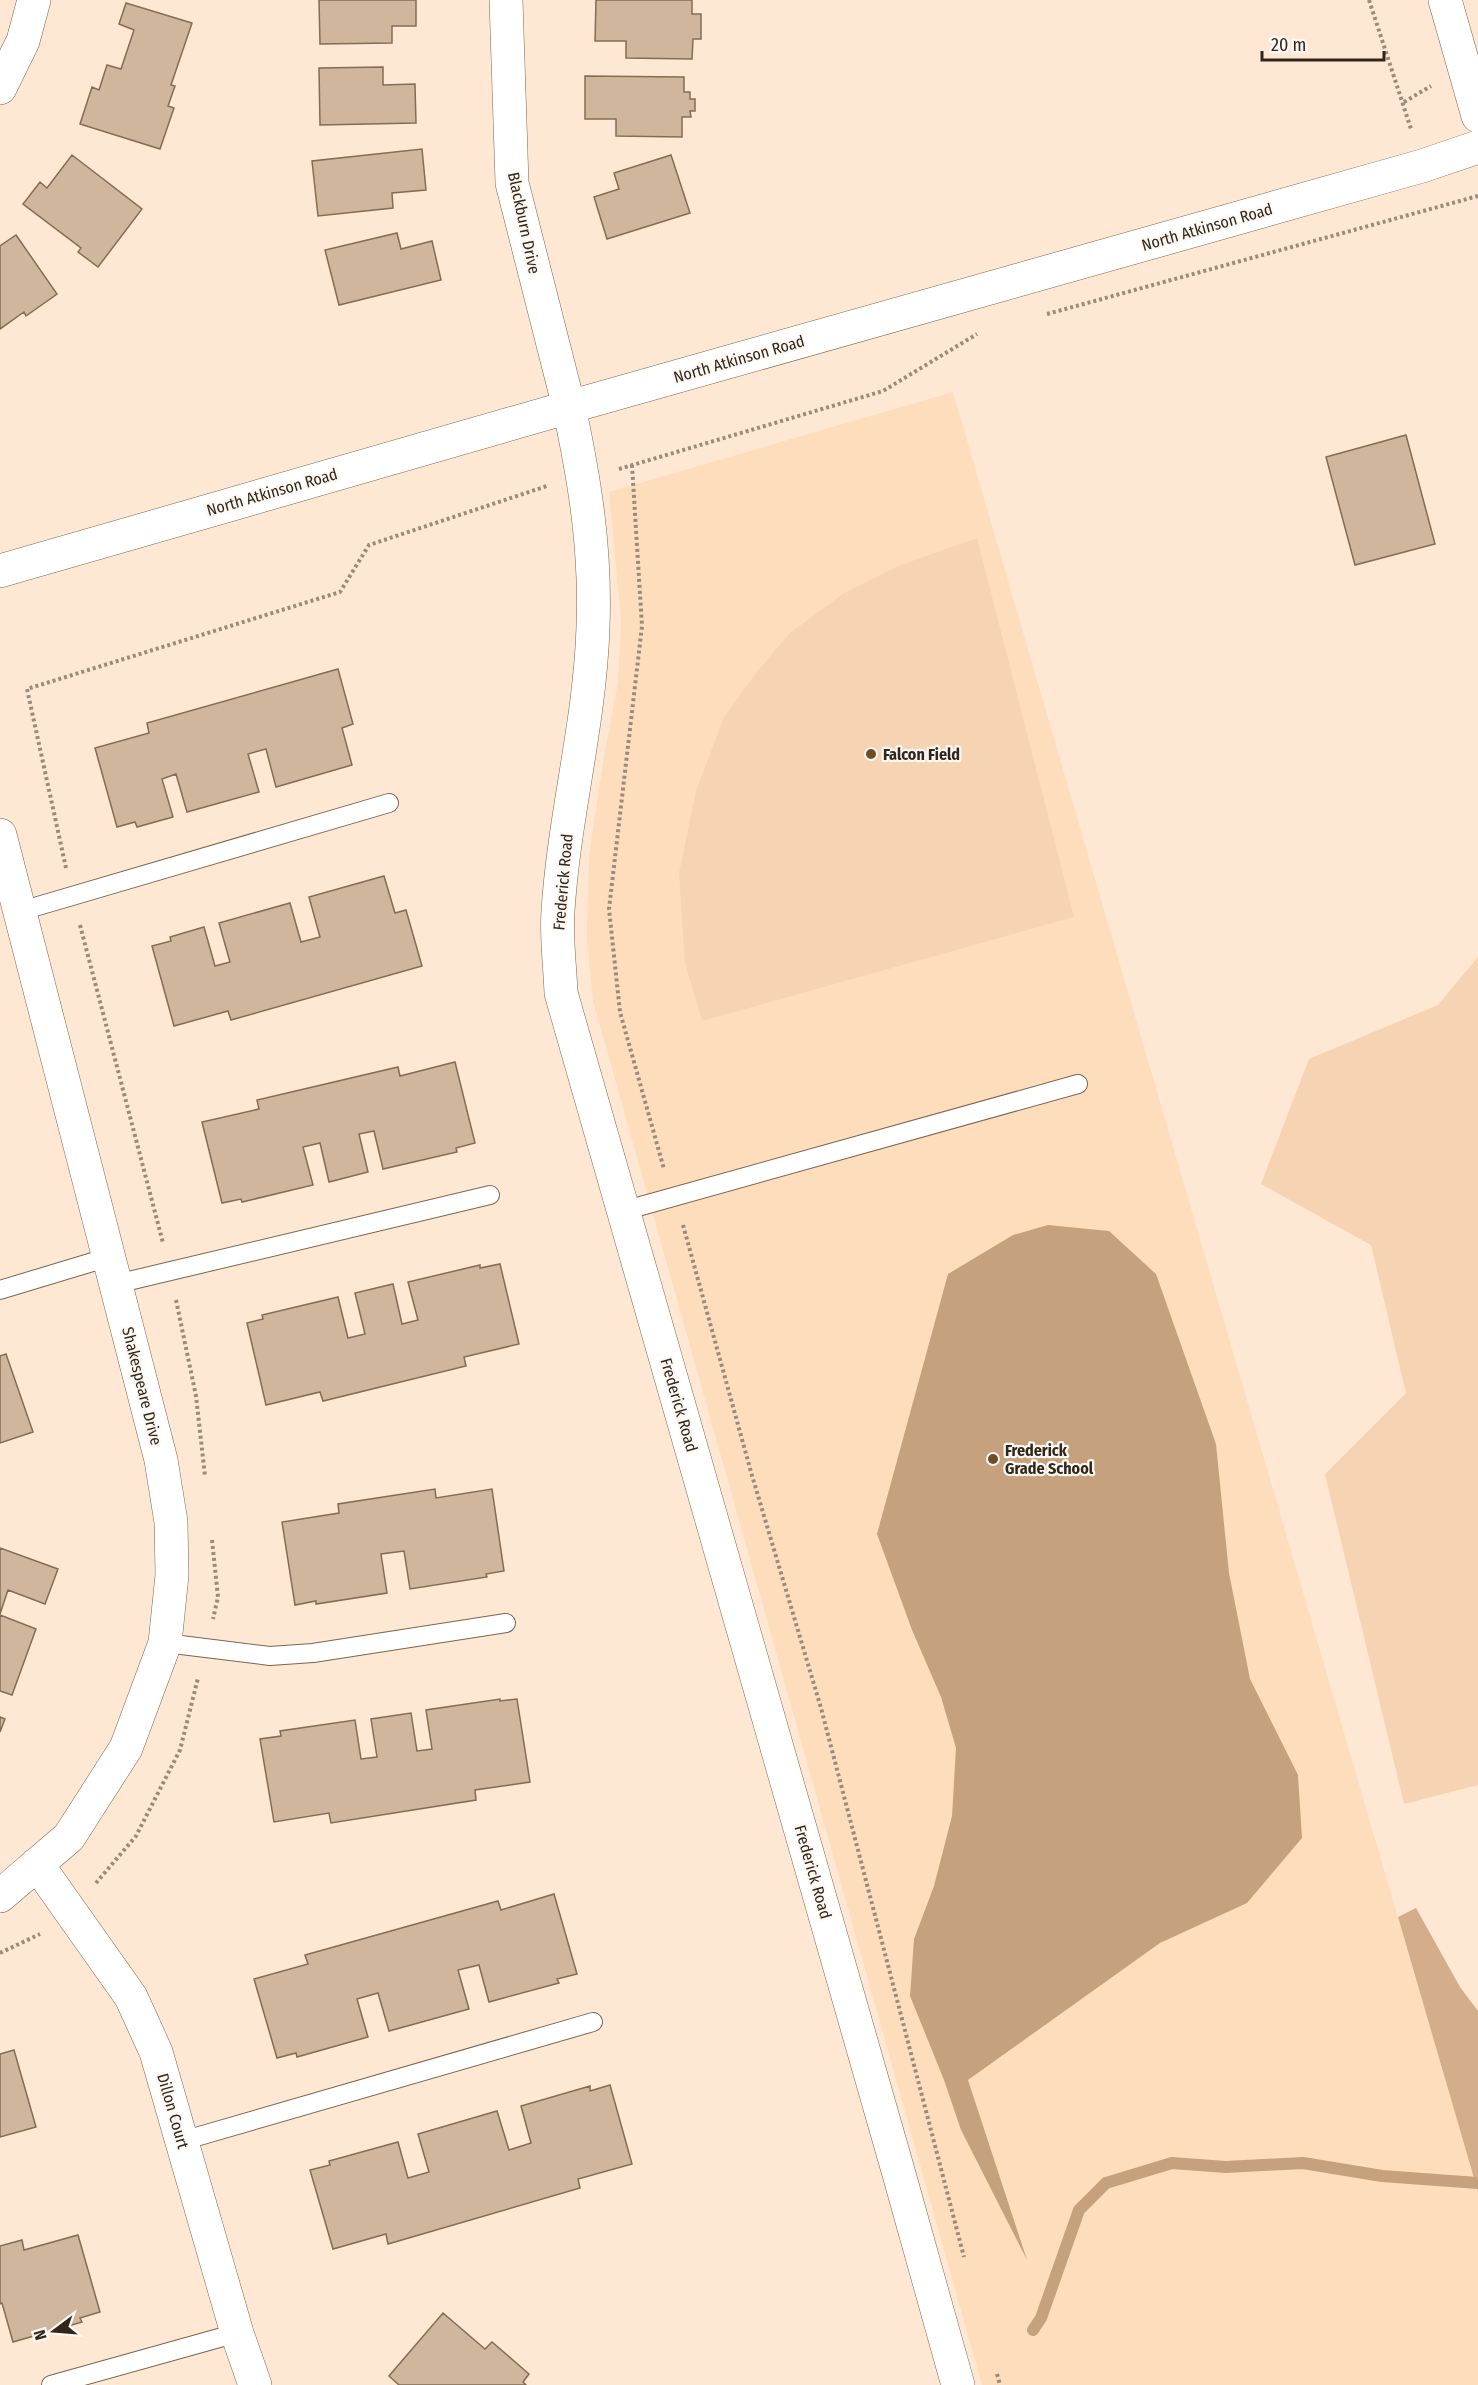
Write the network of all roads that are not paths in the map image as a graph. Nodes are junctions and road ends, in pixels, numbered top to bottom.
1 (34, 0) edge
2 (506, 0) edge
3 (1445, 0) edge
4 (0, 87) edge
5 (1478, 117) edge
6 (1478, 147) edge
7 (569, 407) junction
8 (0, 571) edge
9 (388, 803) dead end
10 (0, 836) edge
11 (21, 911) junction
12 (1078, 1084) dead end
13 (490, 1195) dead end
14 (623, 1211) junction
15 (112, 1271) junction
16 (0, 1290) edge
17 (506, 1623) dead end
18 (165, 1643) junction
19 (37, 1864) junction
20 (0, 1896) edge
21 (593, 2022) dead end
22 (182, 2141) junction
23 (237, 2333) junction
24 (51, 2385) edge
25 (255, 2385) edge
26 (958, 2385) edge

1 - 4 street
2 - 7 street, Blackburn Drive
3 - 5 street
6 - 7 street, North Atkinson Road
7 - 8 street, North Atkinson Road
7 - 14 street, Frederick Road
9 - 11 lane
10 - 11 street, Shakespeare Drive
11 - 15 street, Shakespeare Drive
12 - 14 lane
13 - 15 lane
14 - 26 street, Frederick Road
15 - 16 lane
15 - 18 street, Shakespeare Drive
17 - 18 lane
18 - 19 street, Shakespeare Drive
19 - 20 street, Shakespeare Drive
19 - 22 street, Dillon Court
21 - 22 lane
22 - 23 street, Dillon Court
23 - 24 lane
23 - 25 street, Dillon Court

